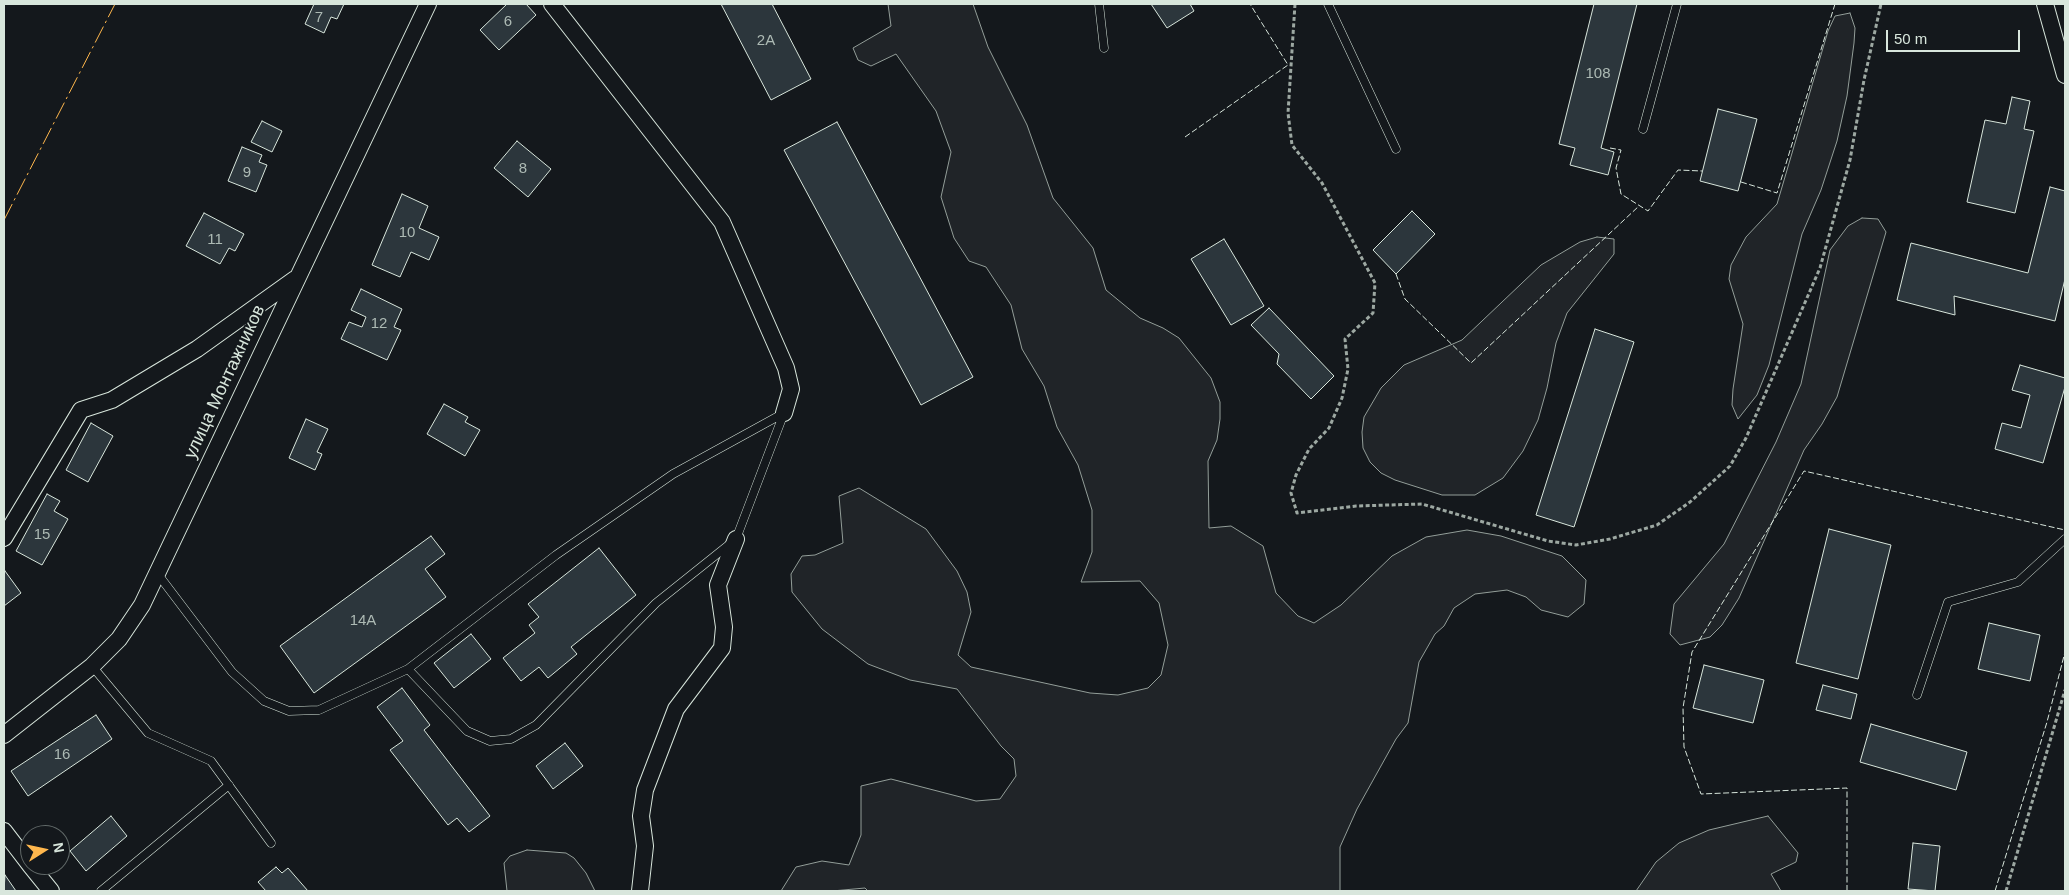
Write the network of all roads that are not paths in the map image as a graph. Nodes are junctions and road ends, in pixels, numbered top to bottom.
1 (428, 4) edge
2 (552, 4) edge
3 (1099, 4) edge
4 (1328, 4) edge
5 (1677, 4) edge
6 (2045, 4) edge
7 (1104, 48) dead end
8 (2065, 76) edge
9 (1643, 129) dead end
10 (1396, 149) dead end
11 (296, 277) junction
12 (784, 413) junction
13 (4, 538) edge
14 (736, 539) junction
15 (2065, 539) edge
16 (157, 573) junction
17 (92, 666) junction
18 (408, 669) junction
19 (1917, 694) dead end
20 (4, 735) edge
21 (229, 785) junction
22 (4, 831) edge
23 (271, 843) dead end
24 (20, 852) edge
25 (38, 875) edge
26 (51, 891) edge
27 (101, 891) edge
28 (640, 891) edge

1 - 11 street, улица Монтажников
2 - 12 street
3 - 7 lane
4 - 10 lane
5 - 9 lane
6 - 8 street
11 - 13 street
11 - 16 street, улица Монтажников
12 - 14 lane
12 - 18 lane
14 - 18 lane
14 - 28 street
15 - 19 lane
16 - 17 street, улица Монтажников
16 - 18 lane
17 - 20 street, улица Монтажников
17 - 21 lane
21 - 23 lane
21 - 27 lane
22 - 24 street
25 - 26 street

